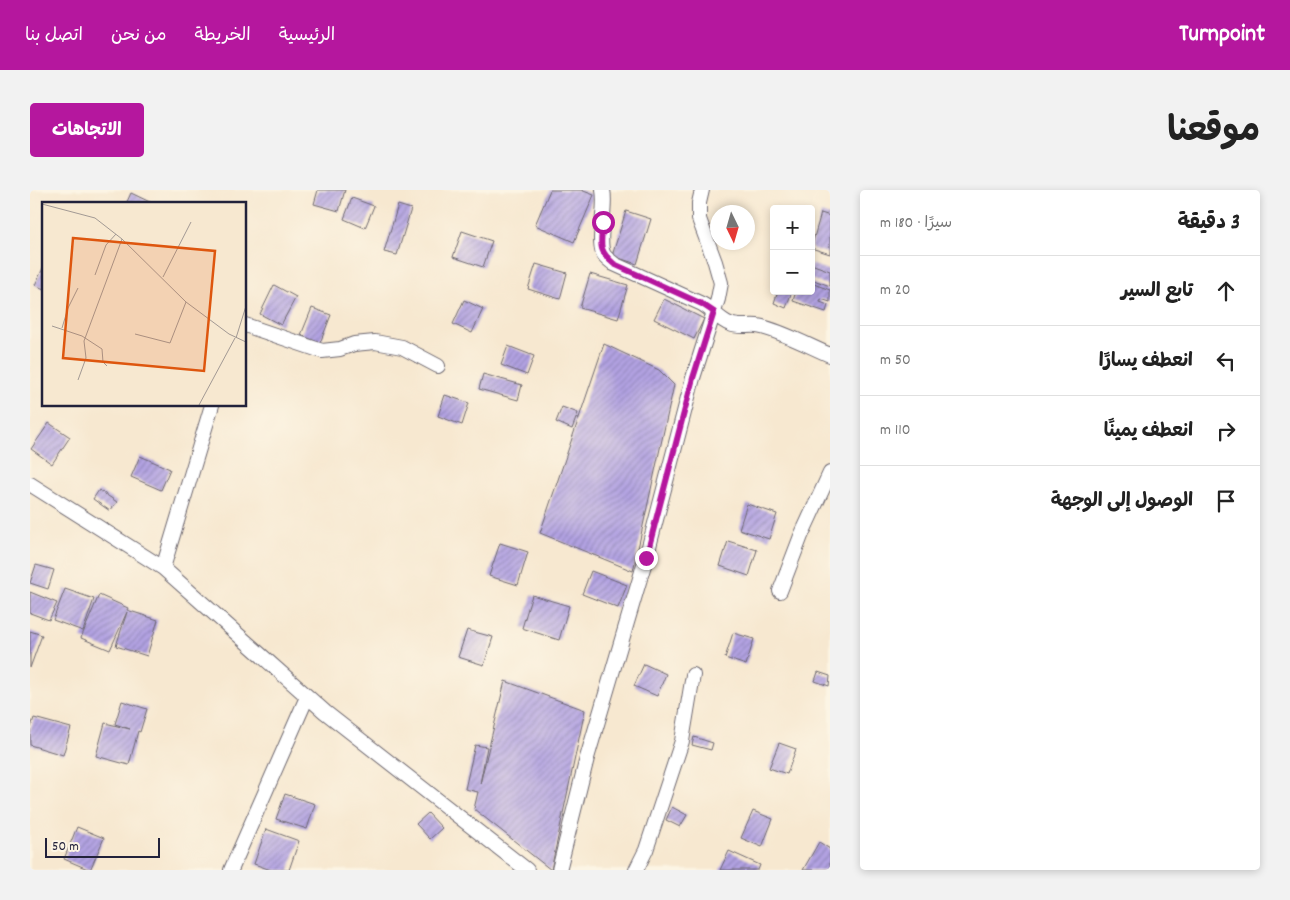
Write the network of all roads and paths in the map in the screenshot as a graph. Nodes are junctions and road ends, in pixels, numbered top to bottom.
1 (603, 190) edge
2 (702, 190) edge
3 (714, 312) junction
4 (246, 326) edge
5 (830, 355) edge
6 (438, 366) dead end
7 (212, 406) edge
8 (830, 473) edge
9 (30, 484) edge
10 (163, 568) junction
11 (780, 591) dead end
12 (693, 675) dead end
13 (307, 696) junction
14 (231, 870) edge
15 (527, 870) edge
16 (560, 870) edge
17 (636, 870) edge

1 - 3 street
2 - 3 street
3 - 5 street
3 - 16 street
4 - 6 street
7 - 10 street
8 - 11 street
9 - 10 street
10 - 13 street
12 - 17 street
13 - 14 street
13 - 15 street

